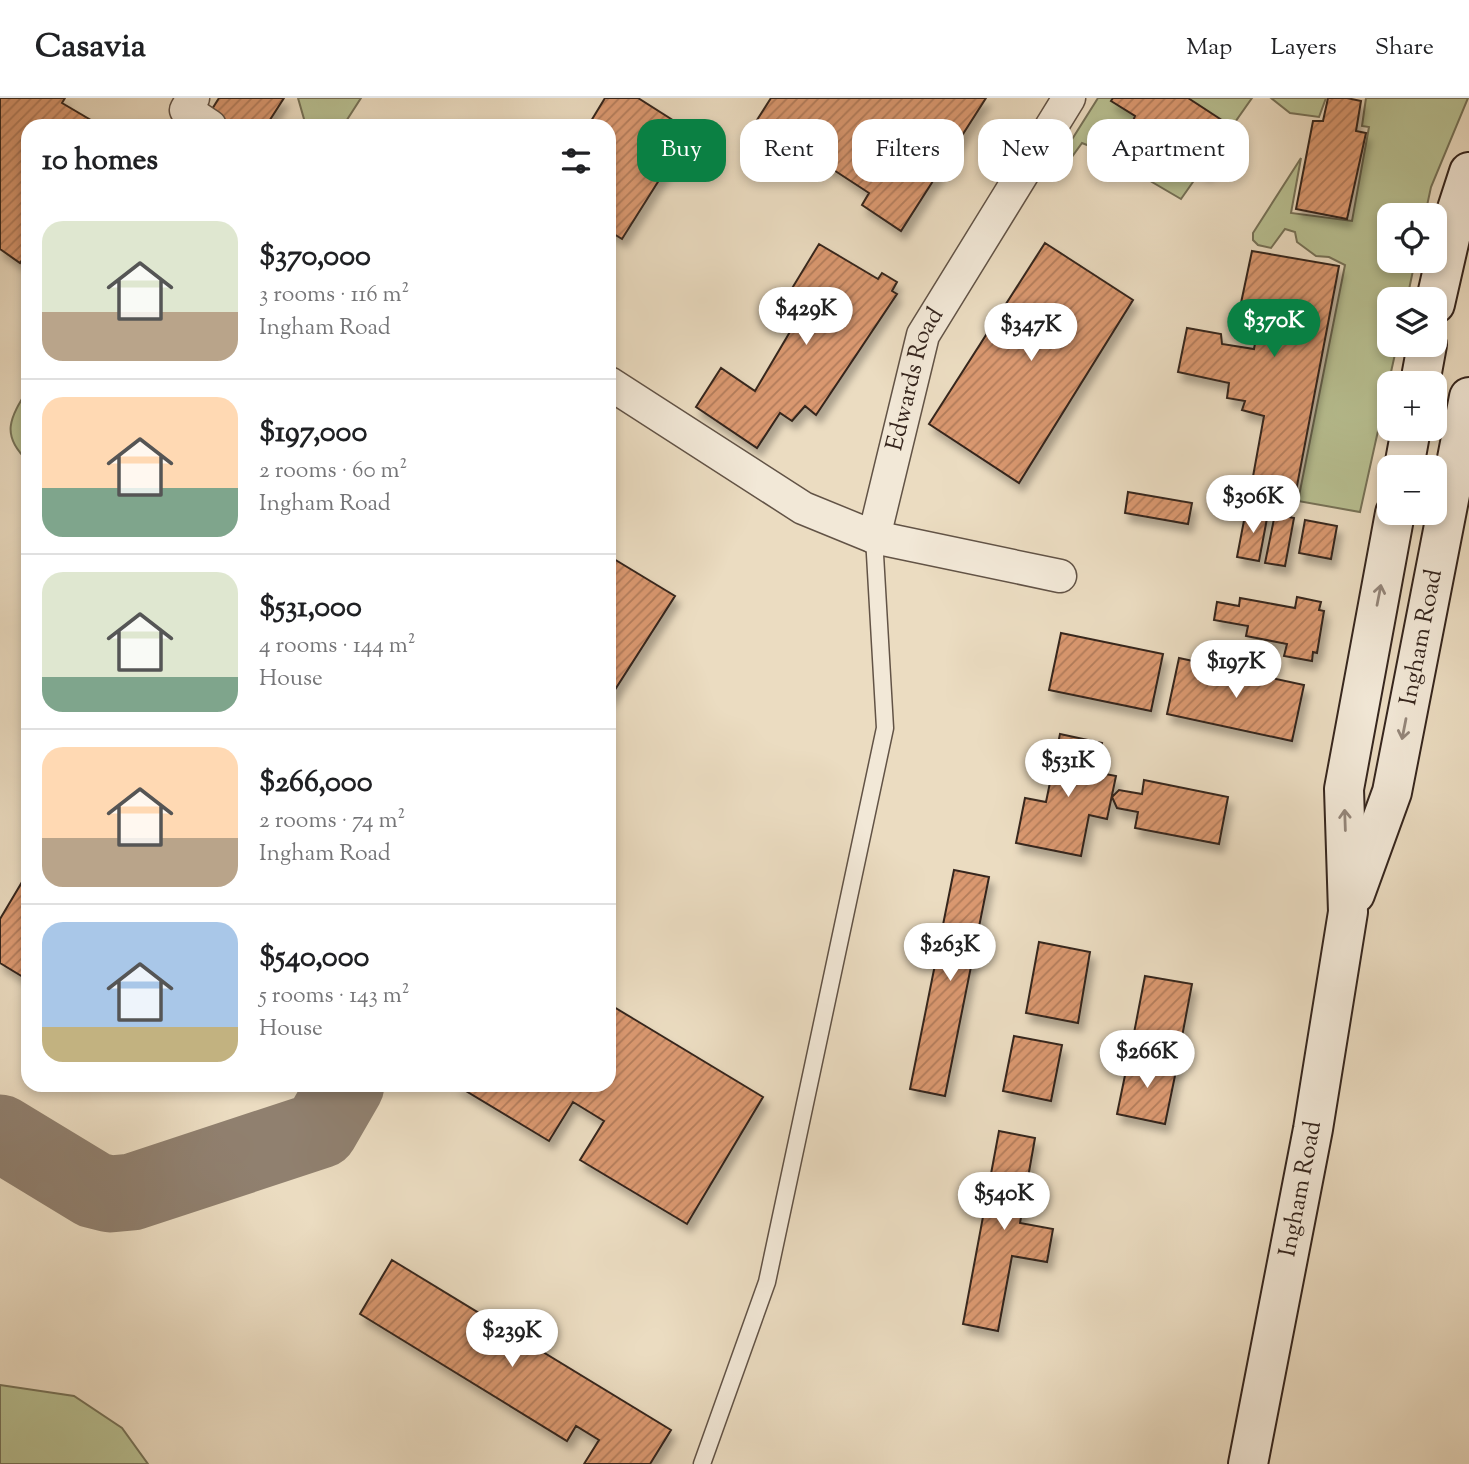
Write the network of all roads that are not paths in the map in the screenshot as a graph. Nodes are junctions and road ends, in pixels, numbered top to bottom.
1 (1069, 98) edge
2 (1469, 172) edge
3 (1439, 287) edge
4 (616, 388) edge
5 (1469, 397) edge
6 (1393, 525) edge
7 (874, 537) junction
8 (1060, 576) dead end
9 (1348, 912) junction
10 (702, 1464) edge
11 (1248, 1464) edge

1 - 7 street, Edwards Road
2 - 3 main road
4 - 7 street
5 -> 9 main road, Ingham Road
9 -> 6 main road, Ingham Road
7 - 8 street
7 - 10 lane
9 - 11 main road, Ingham Road

